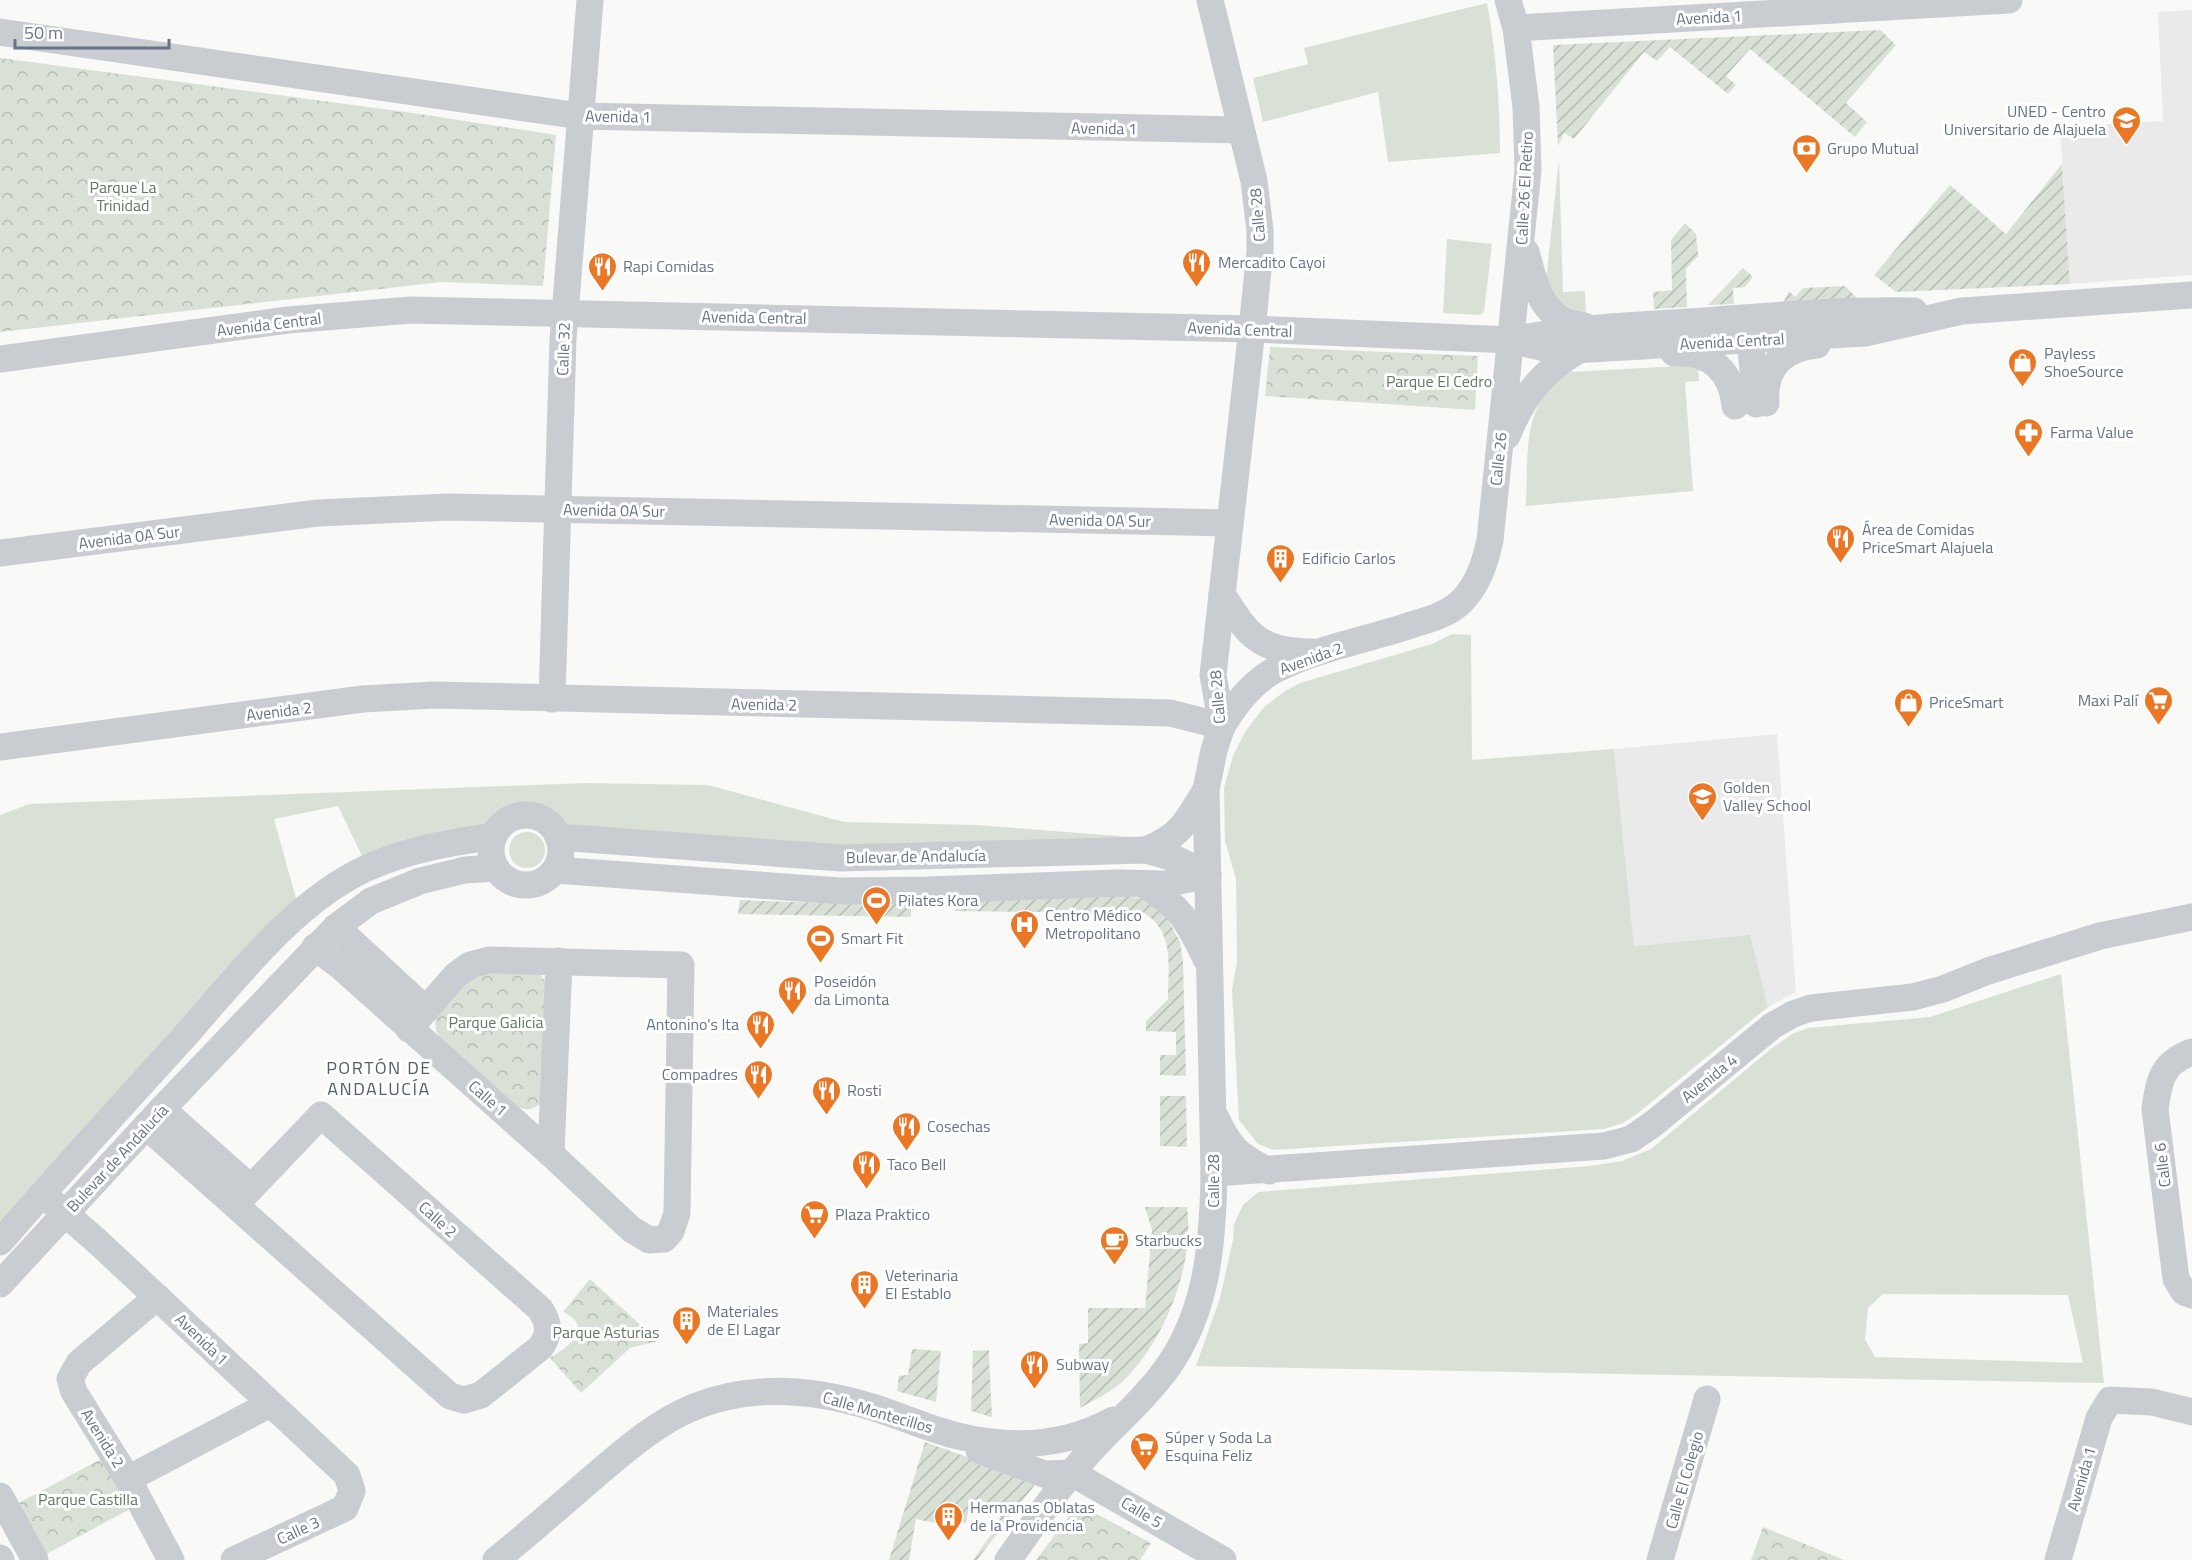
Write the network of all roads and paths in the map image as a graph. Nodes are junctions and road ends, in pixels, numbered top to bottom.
1 (590, 0) edge
2 (1210, 0) edge
3 (1508, 0) edge
4 (2009, 0) edge
5 (1516, 28) junction
6 (0, 32) edge
7 (580, 116) junction
8 (1241, 130) junction
9 (1523, 239) junction
10 (2192, 295) edge
11 (565, 312) junction
12 (1951, 312) junction
13 (1909, 322) junction
14 (1815, 325) junction
15 (1252, 329) junction
16 (1611, 338) junction
17 (1511, 340) junction
18 (1744, 340) junction
19 (1539, 347) junction
20 (1580, 350) junction
21 (0, 359) edge
22 (1508, 370) junction
23 (1751, 405) junction
24 (1498, 460) junction
25 (557, 510) junction
26 (1230, 523) junction
27 (0, 553) edge
28 (1479, 577) joint
29 (1222, 594) junction
30 (1322, 652) junction
31 (552, 699) junction
32 (1222, 726) junction
33 (0, 747) edge
34 (1206, 790) junction
35 (494, 836) junction
36 (558, 837) junction
37 (686, 847) junction
38 (1146, 850) junction
39 (495, 868) junction
40 (555, 870) junction
41 (1208, 875) junction
42 (684, 879) junction
43 (1142, 884) junction
44 (2192, 917) edge
45 (336, 927) junction
46 (315, 947) junction
47 (559, 961) junction
48 (1209, 964) junction
49 (208, 1010) junction
50 (417, 1019) junction
51 (235, 1032) junction
52 (2192, 1052) edge
53 (1212, 1108) junction
54 (154, 1117) junction
55 (551, 1154) junction
56 (1269, 1171) junction
57 (1214, 1173) junction
58 (42, 1194) junction
59 (243, 1196) junction
60 (65, 1215) junction
61 (1212, 1226) junction
62 (0, 1242) edge
63 (0, 1284) edge
64 (2188, 1293) edge
65 (157, 1296) junction
66 (1707, 1399) dead end
67 (270, 1404) junction
68 (1127, 1412) junction
69 (2192, 1413) edge
70 (958, 1436) junction
71 (128, 1479) junction
72 (1058, 1480) junction
73 (352, 1491) joint
74 (0, 1496) edge
75 (35, 1560) edge
76 (171, 1560) edge
77 (234, 1560) edge
78 (496, 1560) edge
79 (1008, 1560) edge
80 (1223, 1560) edge
81 (1660, 1560) edge
82 (2058, 1560) edge

1 - 7 street, Calle 32
2 - 8 street, Calle 28
3 - 5 street, Calle 26 El Retiro
4 - 5 street, Avenida 1
5 - 9 street, Calle 26 El Retiro
6 - 7 street, Avenida 1
7 - 8 street, Avenida 1
7 - 11 street, Calle 32
8 - 15 street, Calle 28
9 - 16 street
9 - 17 street, Calle 26 El Retiro
10 - 12 street, Avenida Central
11 - 15 street, Avenida Central
11 - 21 street, Avenida Central
11 - 25 street, Calle 32
12 - 13 street, Avenida Central
12 - 14 street, Avenida Central
13 - 14 street, Avenida Central
13 - 23 street
14 - 16 street, Avenida Central
14 - 18 street, Avenida Central
15 - 17 street, Avenida Central
15 - 26 street, Calle 28
16 - 17 street, Avenida Central
16 - 18 street, Avenida Central
16 - 20 street, Avenida Central
16 - 23 street
17 - 19 street, Avenida Central
17 - 22 street, Calle 26
18 - 19 street
18 - 23 street
19 - 20 street, Avenida Central
19 - 22 street
20 - 24 street
22 - 24 street, Calle 26
24 - 28 street, Calle 26
25 - 26 street, Avenida 0A Sur
25 - 27 street, Avenida 0A Sur
25 - 31 street, Calle 32
26 - 29 street, Calle 28
28 - 30 street, Avenida 2
29 - 30 street
29 - 32 street, Calle 28
30 - 32 street, Avenida 2
31 - 32 street, Avenida 2
31 - 33 street, Avenida 2
32 - 34 street, Calle 28
34 - 38 street, Bulevar de Andalucía
34 - 41 street, Calle 28
35 - 36 street, Bulevar de Andalucía
35 - 39 street
35 - 49 street, Bulevar de Andalucía
36 - 37 street, Bulevar de Andalucía
36 - 40 street
37 - 38 street, Bulevar de Andalucía
37 - 42 street
38 - 41 street, Bulevar de Andalucía
39 - 40 street
39 - 45 street, Bulevar de Andalucía
40 - 42 street, Bulevar de Andalucía
41 - 43 street, Bulevar de Andalucía
41 - 48 street, Calle 28
42 - 43 street, Bulevar de Andalucía
43 - 48 street, Bulevar de Andalucía
44 - 56 street, Avenida 4
45 - 46 street, Bulevar de Andalucía
45 - 50 street, Calle 1
46 - 50 street, Calle 1
46 - 51 street, Bulevar de Andalucía
47 - 50 street
47 - 55 street
47 - 55 street, Calle 1
48 - 53 street, Calle 28
49 - 51 street
49 - 58 street, Bulevar de Andalucía
50 - 55 street, Calle 1
51 - 54 street, Bulevar de Andalucía
52 - 64 street, Calle 6
53 - 56 street
53 - 57 street, Calle 28
54 - 59 street
54 - 60 street, Bulevar de Andalucía
56 - 57 street, Avenida 4
56 - 61 street
57 - 61 street, Calle 28
58 - 60 street, Avenida 1
58 - 62 street, Bulevar de Andalucía
59 - 59 street, Calle 2
60 - 63 street, Bulevar de Andalucía
60 - 65 street, Avenida 1
61 - 68 street, Calle 28
65 - 67 street, Avenida 1
65 - 71 street, Avenida 2
66 - 81 street, Calle El Colegio
67 - 71 street
67 - 73 street, Avenida 1
68 - 70 street, Calle Montecillos
68 - 72 street, Calle 28
69 - 82 street, Avenida 1
70 - 72 street, Calle 5
70 - 78 street, Calle Montecillos
71 - 76 street, Avenida 2
72 - 79 street, Calle 28
72 - 80 street, Calle 5
73 - 77 street, Calle 3
74 - 75 street

